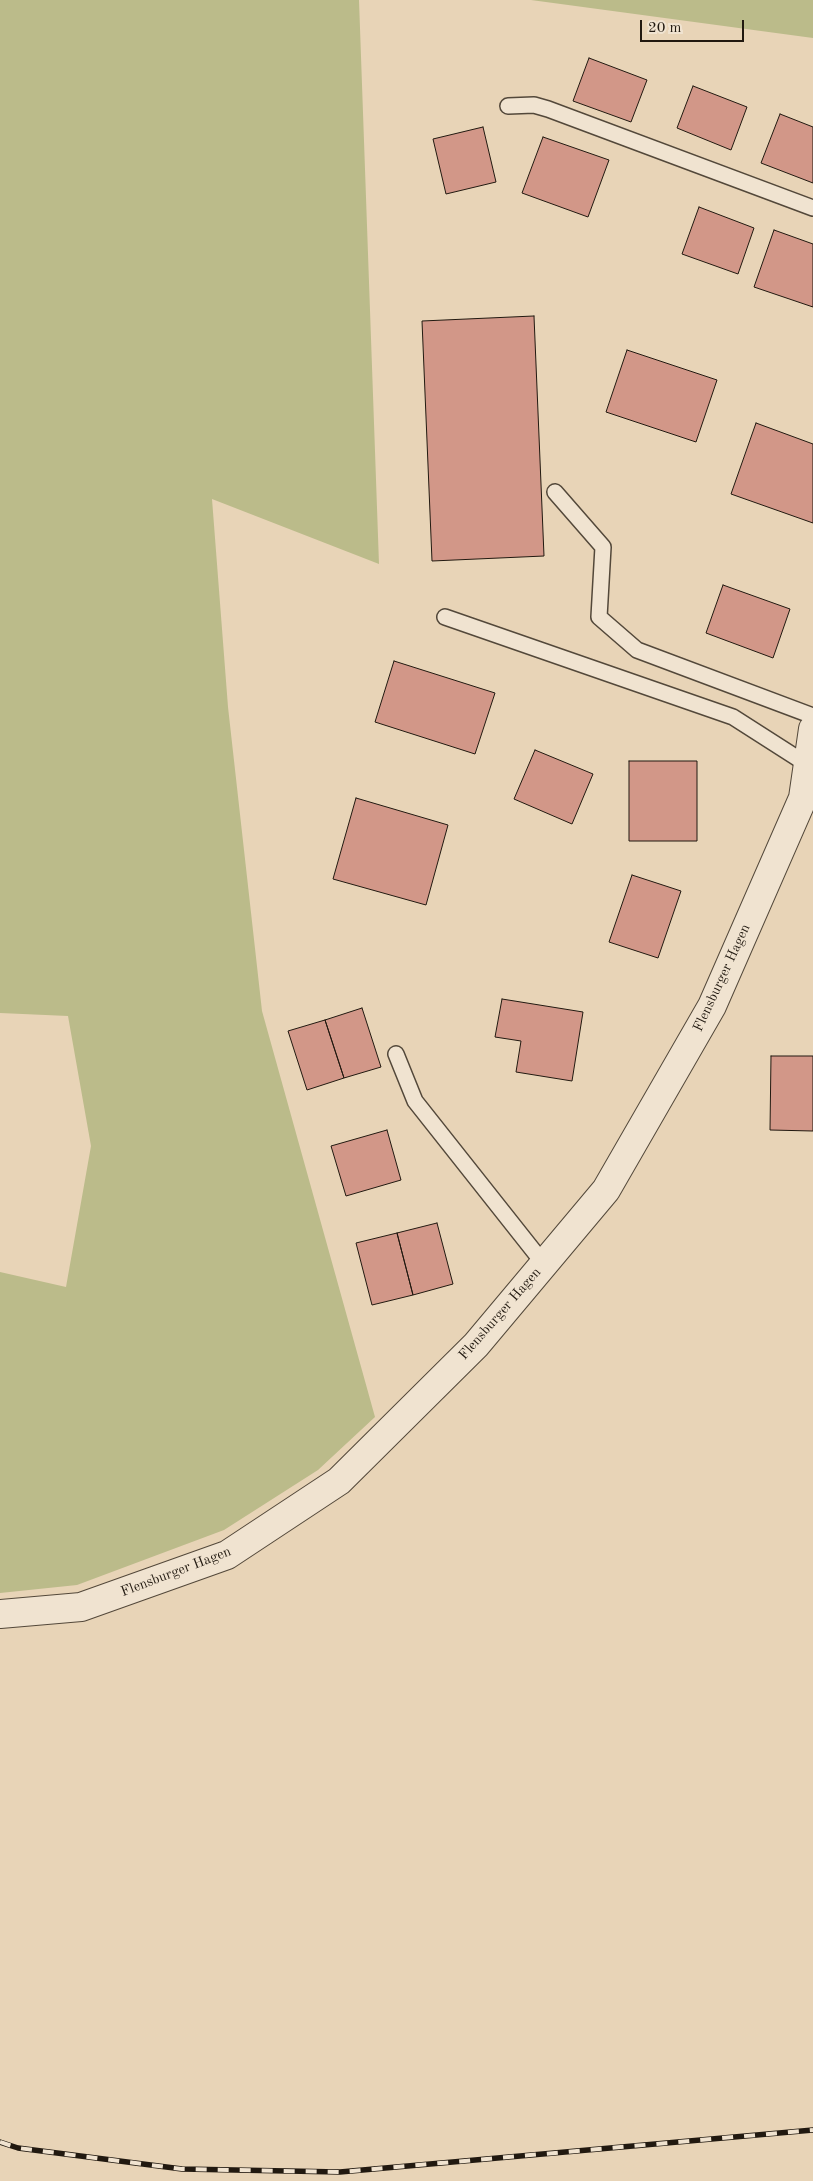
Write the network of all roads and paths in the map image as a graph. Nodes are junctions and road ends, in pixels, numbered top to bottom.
1 (508, 106) dead end
2 (813, 208) edge
3 (555, 492) dead end
4 (445, 617) dead end
5 (813, 716) edge
6 (813, 729) edge
7 (808, 765) junction
8 (808, 798) edge
9 (396, 1054) dead end
10 (544, 1264) junction
11 (0, 1614) edge

1 - 2 lane
3 - 5 lane
4 - 7 lane
6 - 7 street, Flensburger Hagen
7 - 8 street, Flensburger Hagen
8 - 10 street, Flensburger Hagen
9 - 10 lane
10 - 11 street, Flensburger Hagen

